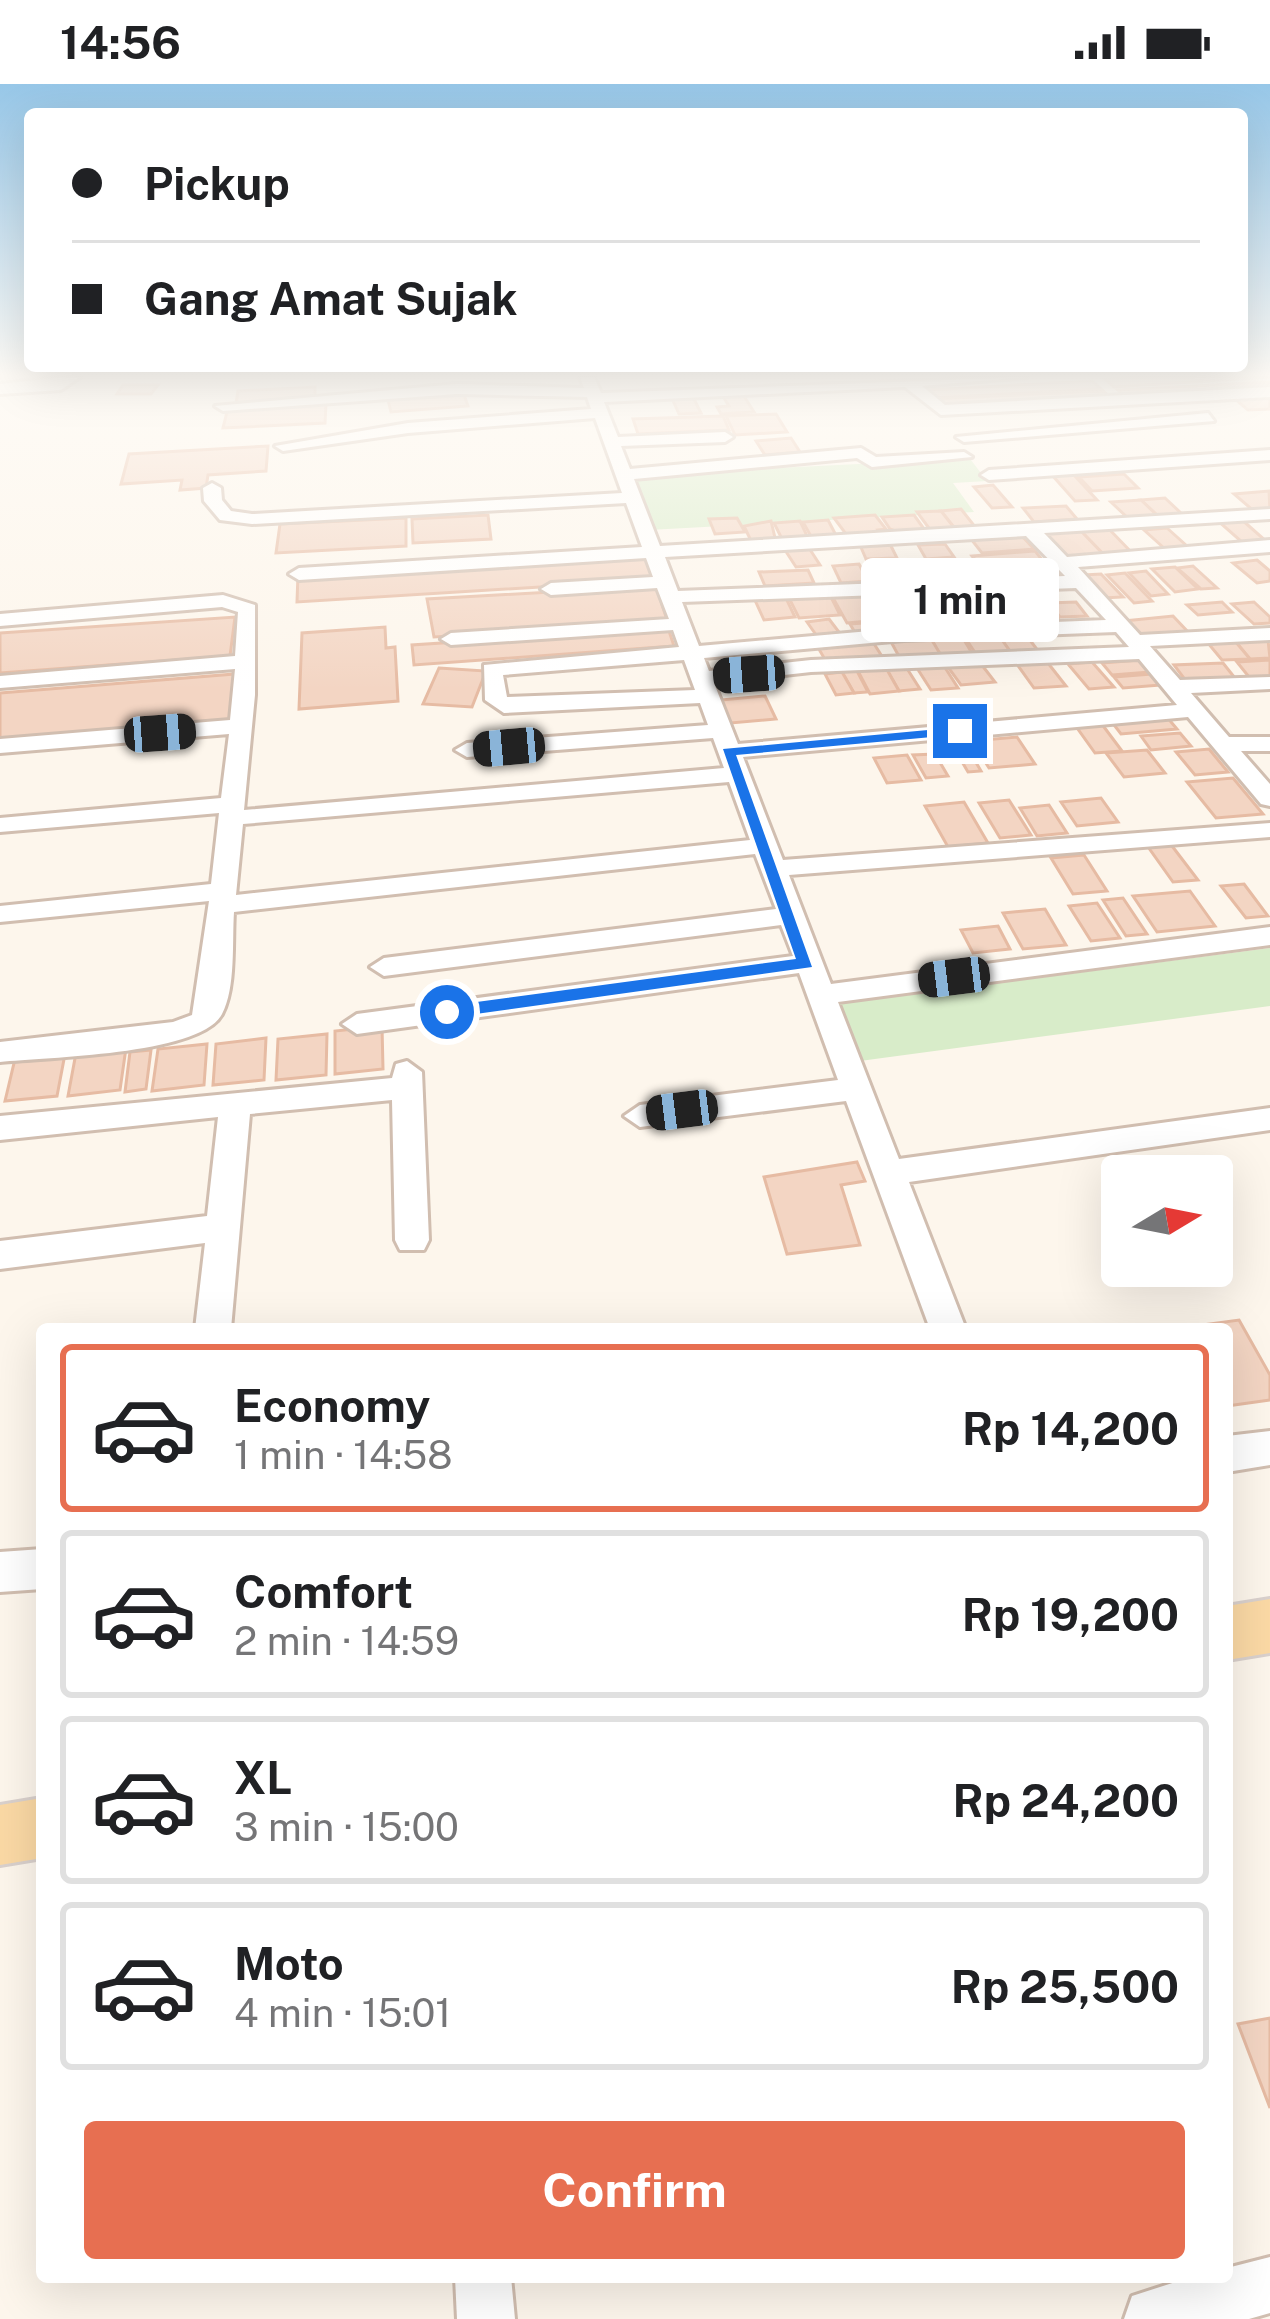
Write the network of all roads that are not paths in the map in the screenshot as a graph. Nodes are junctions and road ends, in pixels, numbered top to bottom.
1 (624, 481) edge
2 (659, 481) edge
3 (626, 486) junction
4 (212, 488) dead end
5 (1270, 514) edge
6 (1032, 532) junction
7 (1270, 546) edge
8 (650, 554) junction
9 (1062, 563) junction
10 (299, 574) dead end
11 (1082, 582) junction
12 (551, 589) dead end
13 (665, 590) junction
14 (0, 620) edge
15 (678, 624) junction
16 (1270, 634) edge
17 (451, 639) dead end
18 (1134, 640) junction
19 (245, 662) junction
20 (698, 676) junction
21 (0, 682) edge
22 (1270, 683) edge
23 (1173, 687) junction
24 (1193, 710) junction
25 (240, 726) junction
26 (1270, 743) edge
27 (1223, 744) junction
28 (0, 746) edge
29 (467, 750) dead end
30 (726, 752) junction
31 (1270, 799) edge
32 (233, 811) junction
33 (0, 825) edge
34 (1270, 830) edge
35 (767, 857) junction
36 (225, 898) junction
37 (0, 914) edge
38 (788, 916) junction
39 (1270, 936) edge
40 (806, 963) junction
41 (384, 967) dead end
42 (819, 995) junction
43 (357, 1024) dead end
44 (0, 1052) edge
45 (852, 1089) junction
46 (235, 1107) junction
47 (640, 1116) dead end
48 (1270, 1119) edge
49 (0, 1128) edge
50 (886, 1173) junction
51 (222, 1228) junction
52 (412, 1240) dead end
53 (0, 1255) edge
54 (214, 1323) edge
55 (938, 1323) edge
56 (1270, 1448) edge
57 (1233, 1453) edge
58 (36, 1569) edge
59 (0, 1572) edge
60 (1270, 1626) edge
61 (1233, 1632) edge
62 (36, 1829) edge
63 (0, 1835) edge
64 (483, 2283) edge
65 (1270, 2285) edge
66 (1152, 2316) edge
67 (486, 2319) edge

1 - 3 street
2 - 3 street
3 - 4 street
3 - 8 street
5 - 6 street
6 - 8 street
6 - 9 street
7 - 9 street
8 - 10 street
8 - 13 street
9 - 11 street
11 - 13 street
11 - 18 street
12 - 13 street
13 - 15 street
14 - 19 street
15 - 17 street
15 - 20 street
16 - 18 street
18 - 20 street
18 - 20 street
18 - 23 street
19 - 21 street
19 - 25 street
20 - 20 street
20 - 30 street
22 - 23 street
23 - 24 street
24 - 27 street
24 - 30 street
25 - 28 street
25 - 32 street
26 - 27 street
27 - 31 street
29 - 30 street
30 - 32 street
30 - 35 street
32 - 33 street
32 - 36 street
34 - 35 street
35 - 36 street
35 - 38 street
36 - 37 street
36 - 44 street
38 - 40 street
38 - 41 street
39 - 42 street
40 - 42 street
40 - 43 street
42 - 45 street
45 - 47 street
45 - 50 street
46 - 49 street
46 - 51 street
46 - 52 street
48 - 50 street
50 - 55 street
51 - 53 street
51 - 54 street
56 - 57 street
58 - 59 street
60 - 61 main road
62 - 63 main road
64 - 67 street
65 - 66 street

